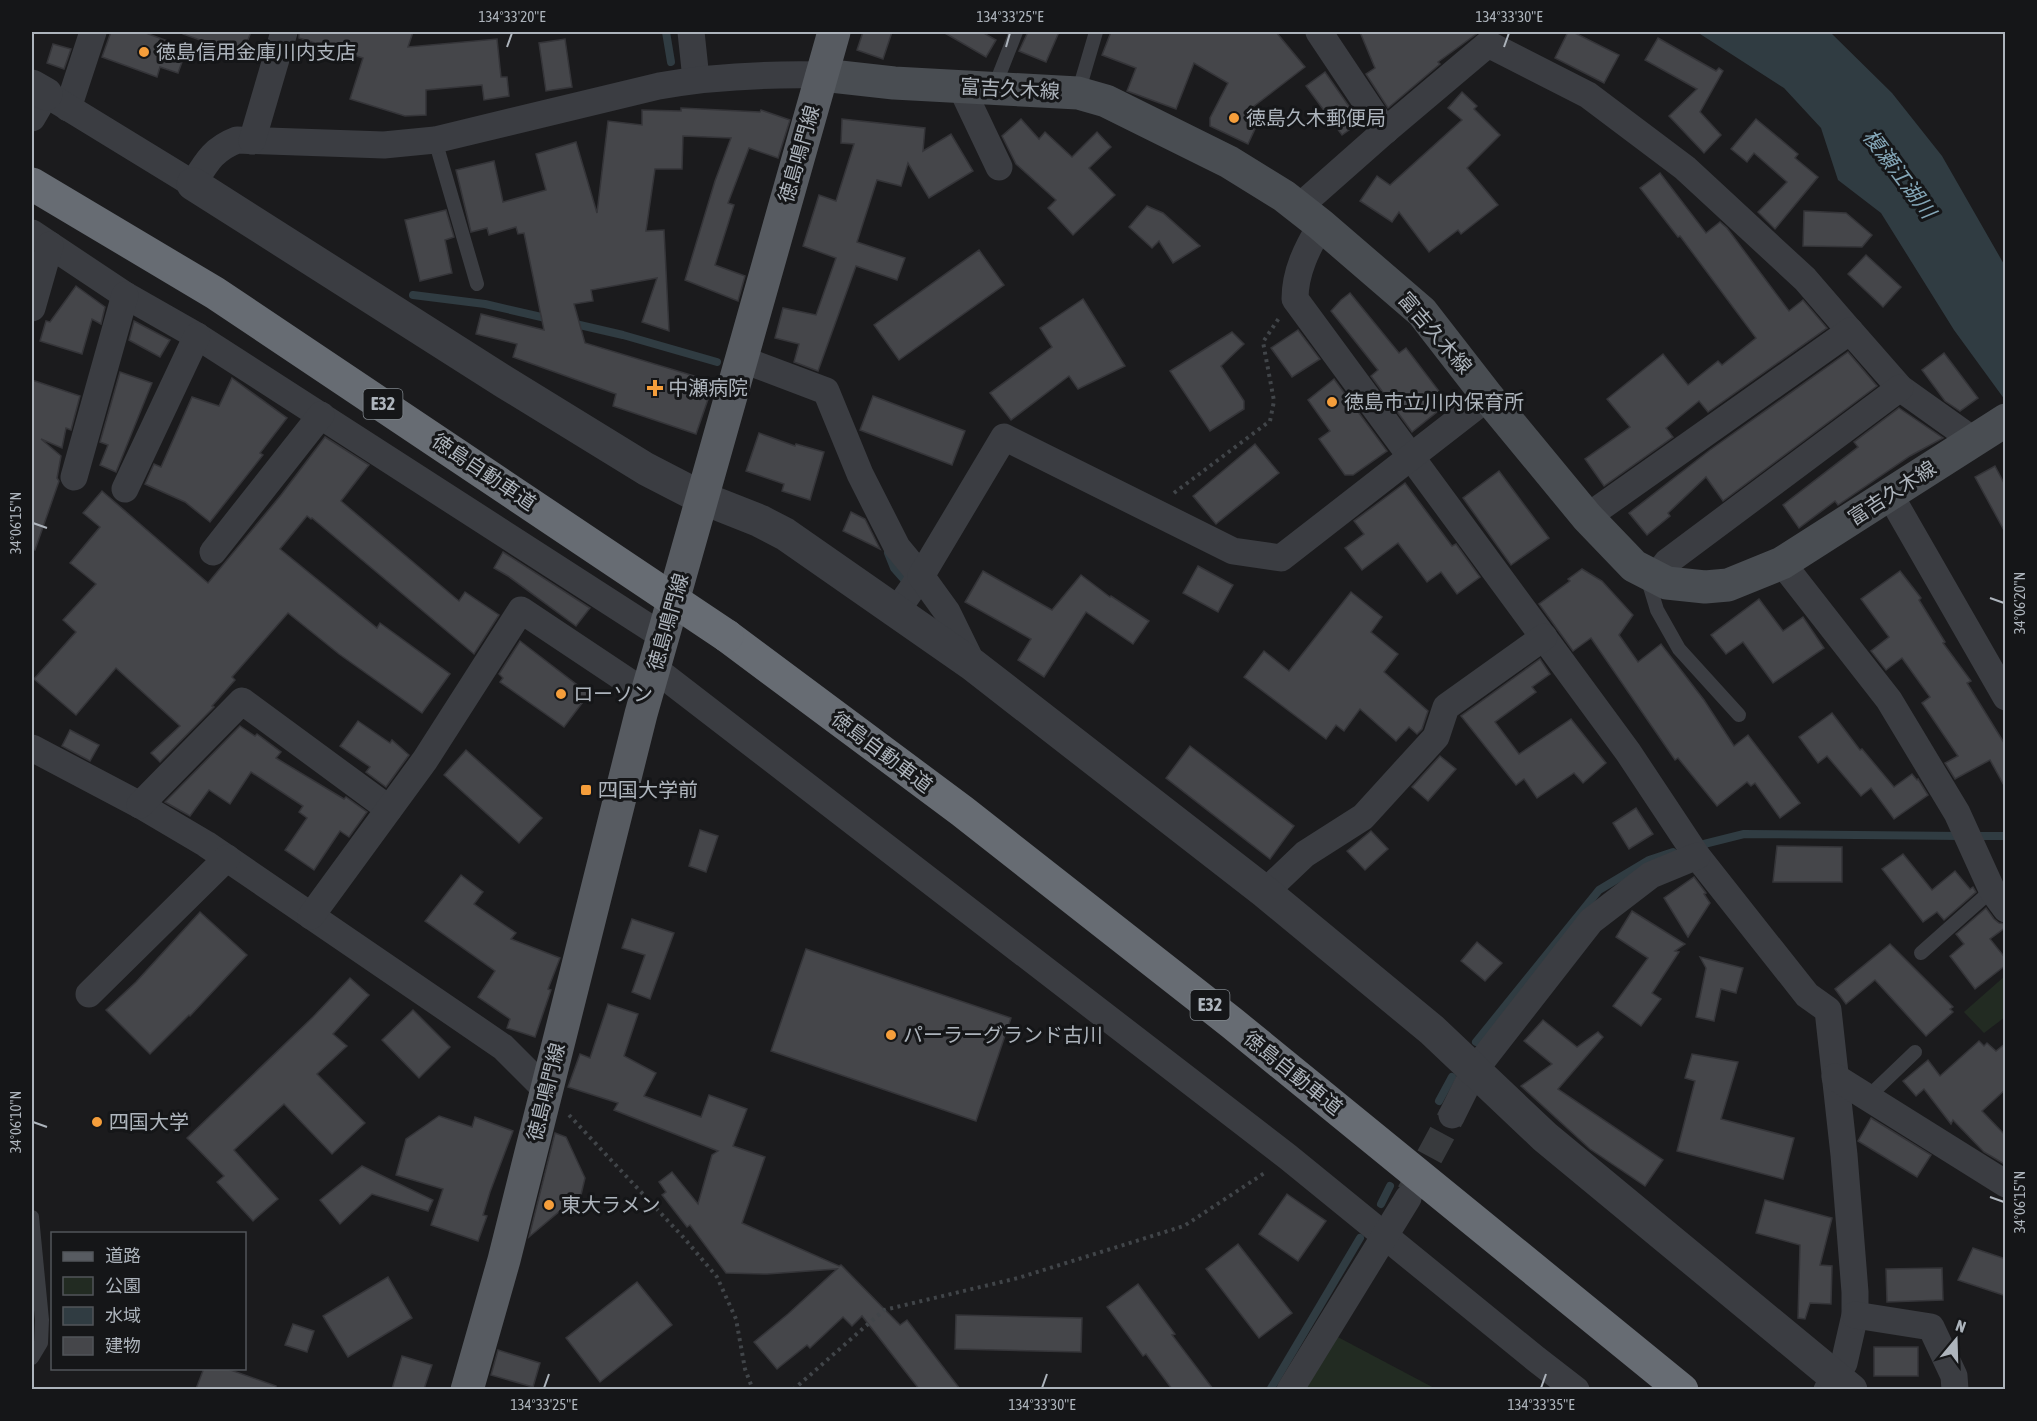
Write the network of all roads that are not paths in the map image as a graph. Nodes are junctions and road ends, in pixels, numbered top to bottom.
1 (93, 32) edge
2 (284, 32) edge
3 (691, 32) edge
4 (834, 32) edge
5 (1016, 32) edge
6 (1096, 32) edge
7 (1319, 32) edge
8 (822, 75) junction
9 (696, 79) junction
10 (961, 87) junction
11 (994, 88) junction
12 (1078, 93) junction
13 (44, 101) edge
14 (1385, 130) junction
15 (435, 140) junction
16 (252, 141) junction
17 (999, 167) dead end
18 (32, 184) edge
19 (193, 184) junction
20 (1310, 216) junction
21 (41, 239) edge
22 (477, 284) dead end
23 (125, 295) junction
24 (32, 308) edge
25 (1850, 331) junction
26 (197, 336) junction
27 (741, 358) junction
28 (1900, 388) junction
29 (1488, 397) junction
30 (321, 415) junction
31 (2006, 420) edge
32 (1973, 440) junction
33 (1411, 457) junction
34 (74, 477) dead end
35 (125, 489) dead end
36 (1890, 495) junction
37 (702, 498) junction
38 (1587, 517) junction
39 (213, 552) dead end
40 (1782, 563) junction
41 (1650, 576) junction
42 (910, 591) junction
43 (664, 637) junction
44 (1544, 637) junction
45 (651, 682) junction
46 (2006, 697) edge
47 (1739, 715) dead end
48 (32, 748) edge
49 (140, 805) junction
50 (389, 809) junction
51 (1692, 849) junction
52 (227, 858) junction
53 (1265, 892) junction
54 (1999, 900) edge
55 (311, 916) junction
56 (1921, 953) dead end
57 (89, 994) dead end
58 (1915, 1052) dead end
59 (1474, 1071) junction
60 (1835, 1077) junction
61 (546, 1090) junction
62 (1868, 1097) junction
63 (1452, 1115) tunnel mouth
64 (2005, 1182) edge
65 (1408, 1198) tunnel mouth
66 (32, 1217) edge
67 (1384, 1235) junction
68 (1855, 1315) junction
69 (32, 1358) edge
70 (1838, 1385) edge
71 (467, 1389) edge
72 (1290, 1389) edge
73 (1576, 1389) edge
74 (1682, 1389) edge
75 (1955, 1389) edge

1 - 13 street
2 - 16 street
3 - 9 street
4 - 8 main road, 徳島鳴門線
5 - 11 lane
6 - 12 lane
7 - 14 street
8 - 9 street
8 - 10 main road, 富吉久木線
8 - 27 main road, 徳島鳴門線
9 - 15 street
10 - 11 main road, 富吉久木線
10 - 17 street
11 - 12 main road, 富吉久木線
12 - 20 main road, 富吉久木線
13 - 19 street
14 - 20 street
14 - 25 street
15 - 16 street
15 - 22 lane
16 - 19 street
18 - 74 highway, 徳島自動車道 / E32, bridge
19 - 37 street
20 - 29 main road, 富吉久木線
20 - 33 street
21 - 23 street
21 - 24 street
23 - 26 street
23 - 34 street
25 - 28 street
25 - 38 street
26 - 30 street
26 - 35 street
27 - 37 main road, 徳島鳴門線
27 - 42 street
28 - 32 street
28 - 41 street
29 - 33 street
29 - 38 main road, 富吉久木線
30 - 39 street
30 - 43 street
31 - 32 main road, 富吉久木線
32 - 36 main road, 富吉久木線
33 - 42 street
33 - 44 street
36 - 40 main road, 富吉久木線
36 - 46 street
37 - 42 street
37 - 43 main road, 徳島鳴門線
38 - 41 main road, 富吉久木線
40 - 41 main road, 富吉久木線
40 - 54 street
41 - 47 lane
42 - 53 street
43 - 45 main road, 徳島鳴門線
44 - 51 street
44 - 53 street
45 - 50 street
45 - 61 main road, 徳島鳴門線
45 - 67 street
48 - 49 street
49 - 50 street
49 - 52 street
50 - 55 street
51 - 59 street
51 - 60 street
52 - 55 street
52 - 57 street
53 - 59 street
54 - 56 lane
55 - 61 street
58 - 62 lane
59 - 63 street
59 - 70 street
60 - 62 street
60 - 68 street
61 - 71 main road, 徳島鳴門線
62 - 64 street
65 - 67 street
66 - 69 lane
67 - 72 street
67 - 73 street
68 - 70 street
68 - 75 street

